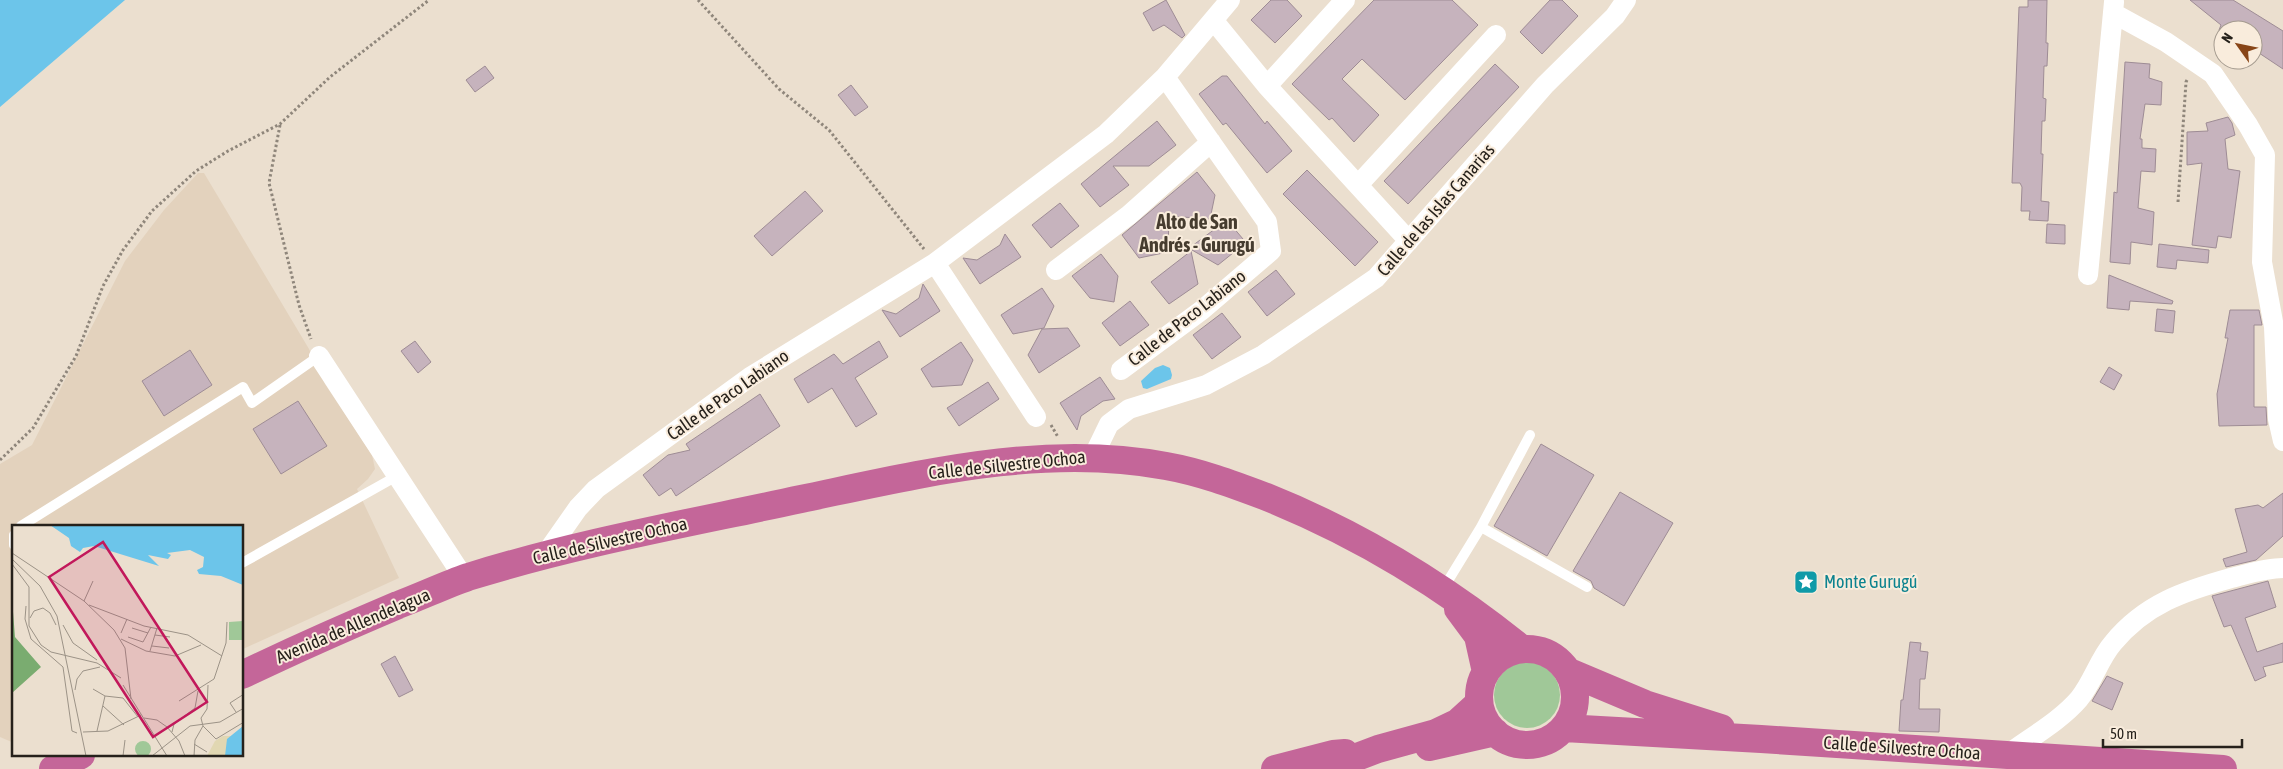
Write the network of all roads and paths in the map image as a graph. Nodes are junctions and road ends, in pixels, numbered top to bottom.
1 (429, 0) edge
2 (698, 0) edge
3 (1230, 0) edge
4 (1345, 0) edge
5 (1626, 0) edge
6 (2113, 6) edge
7 (1214, 21) junction
8 (1496, 35) dead end
9 (2198, 63) junction
10 (1165, 77) junction
11 (1267, 86) junction
12 (280, 124) junction
13 (1211, 142) junction
14 (1359, 184) junction
15 (2178, 202) dead end
16 (1409, 241) junction
17 (935, 263) junction
18 (1056, 270) dead end
19 (2088, 275) dead end
20 (319, 356) junction
21 (1121, 370) dead end
22 (1036, 417) joint
23 (1530, 435) dead end
24 (2283, 441) edge
25 (1093, 457) junction
26 (1056, 458) junction
27 (0, 460) edge
28 (397, 476) junction
29 (22, 525) edge
30 (1481, 527) junction
31 (545, 555) junction
32 (244, 562) edge
33 (2283, 568) edge
34 (464, 578) junction
35 (1587, 587) dead end
36 (1443, 590) junction
37 (1522, 649) junction
38 (1486, 672) junction
39 (1569, 672) junction
40 (244, 674) edge
41 (1480, 703) junction
42 (1564, 728) junction
43 (1495, 732) junction
44 (1761, 739) junction
45 (1419, 749) junction
46 (79, 756) edge
47 (1375, 759) edge
48 (1992, 759) edge
49 (53, 769) edge
50 (1275, 769) edge
51 (1325, 769) edge
52 (1344, 769) edge
53 (2215, 769) edge
54 (2223, 769) edge

1 - 12 path
2 - 17 path
3 - 7 street, Calle de Paco Labiano
4 - 11 street
5 - 16 street, Calle de las Islas Canarias
6 - 9 street
6 - 19 street
7 - 10 street, Calle de Paco Labiano
7 - 11 street
8 - 14 street
9 - 15 path
9 - 24 street
10 - 13 street, Calle de Paco Labiano
10 - 17 street, Calle de Paco Labiano
11 - 14 street
12 - 20 path
12 - 27 path
13 - 18 street
13 - 21 street, Calle de Paco Labiano
14 - 16 street
16 - 25 street, Calle de las Islas Canarias
17 - 22 street
17 - 31 street, Calle de Paco Labiano
20 - 28 street
20 - 29 lane
22 - 26 path
23 - 30 lane
25 - 26 highway, Calle de Silvestre Ochoa
25 - 36 highway, Calle de Silvestre Ochoa
26 - 31 highway, Calle de Silvestre Ochoa
28 - 32 lane
28 - 34 street
30 - 35 lane
30 - 36 lane
31 - 34 highway, Calle de Silvestre Ochoa
33 - 48 street
34 - 40 highway, Avenida de Allendelagua
36 - 37 highway, Calle de Silvestre Ochoa
36 - 38 highway
37 - 38 highway
37 - 39 highway
38 - 41 highway
39 - 42 highway
39 - 44 highway, Calle de Silvestre Ochoa
41 - 43 highway
41 - 47 highway
42 - 43 highway
42 - 44 highway, Calle de Silvestre Ochoa
43 - 45 highway
44 - 48 highway, Calle de Silvestre Ochoa
45 - 47 highway
45 - 52 highway
46 - 49 highway
47 - 50 highway
47 - 51 highway
48 - 53 highway, Calle de Silvestre Ochoa
53 - 54 highway, Calle de Silvestre Ochoa

